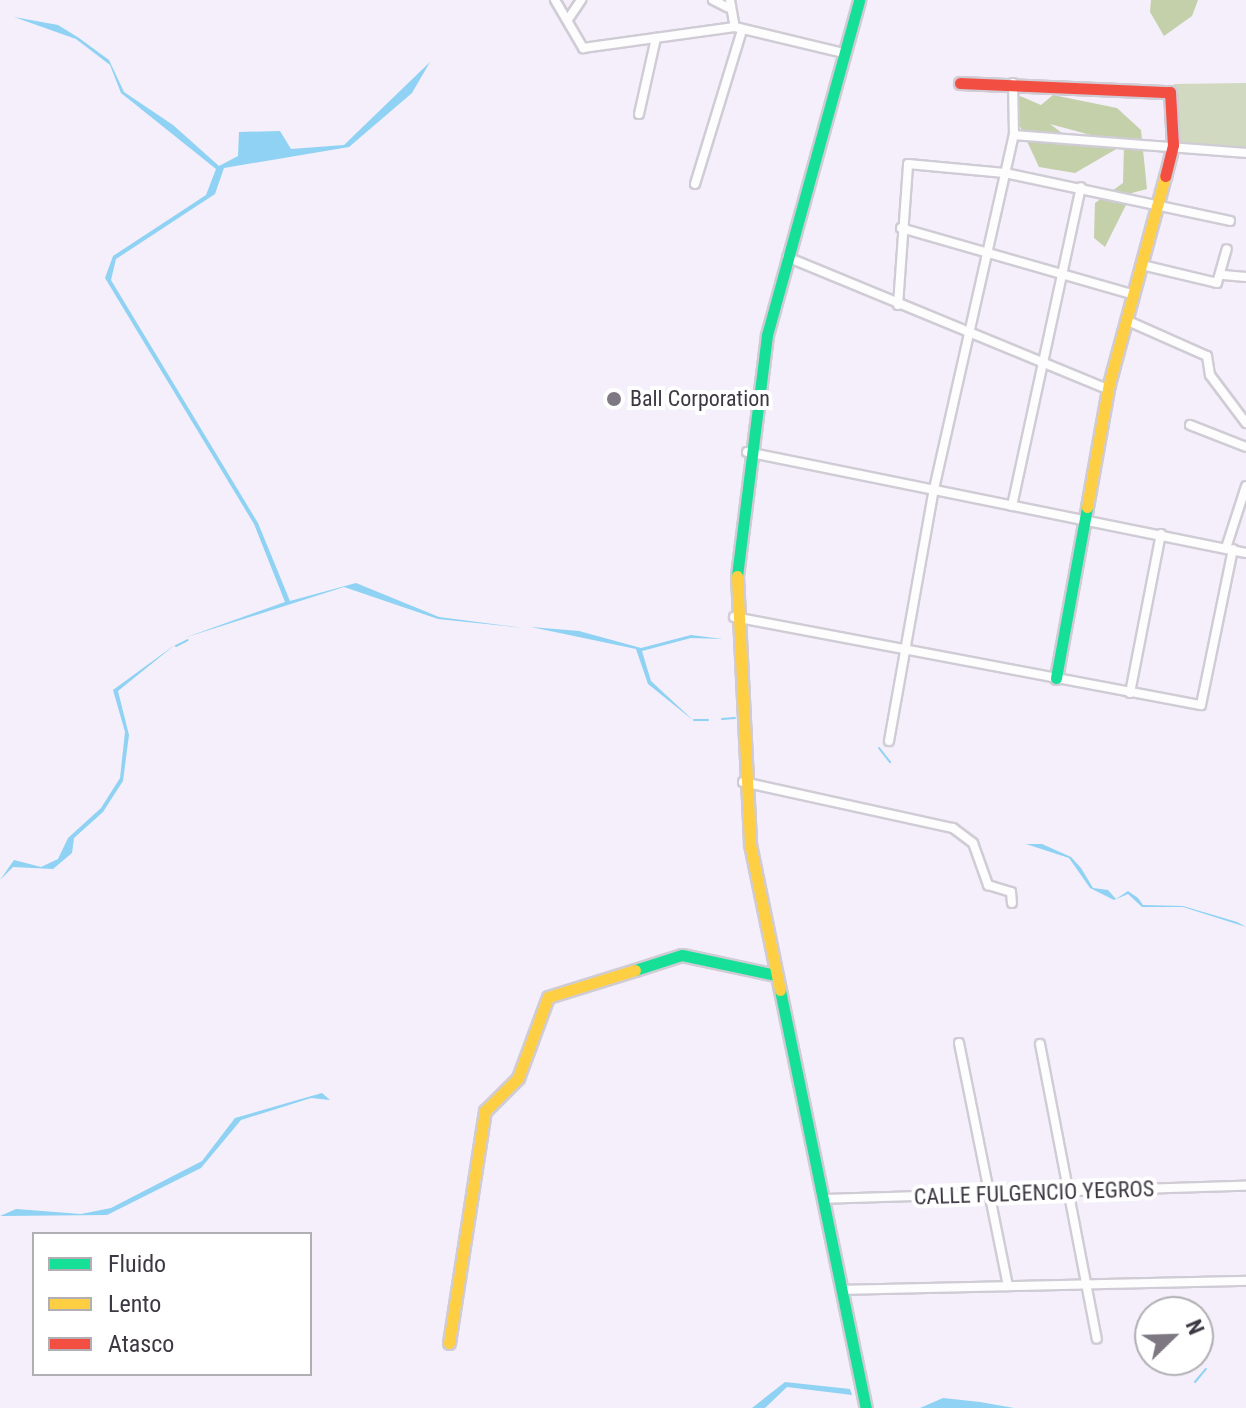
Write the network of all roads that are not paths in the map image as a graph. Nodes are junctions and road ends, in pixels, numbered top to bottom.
1 (555, 0) edge
2 (581, 0) edge
3 (713, 0) edge
4 (859, 0) edge
5 (729, 4) edge
6 (569, 18) junction
7 (738, 28) junction
8 (656, 38) junction
9 (843, 53) junction
10 (960, 83) dead end
11 (1013, 83) junction
12 (639, 114) dead end
13 (1014, 135) junction
14 (1173, 145) junction
15 (1246, 153) edge
16 (1005, 173) junction
17 (695, 184) dead end
18 (1081, 187) junction
19 (1157, 205) junction
20 (1230, 221) dead end
21 (901, 228) junction
22 (1227, 249) dead end
23 (985, 250) junction
24 (786, 257) junction
25 (1142, 265) junction
26 (1061, 275) junction
27 (1223, 275) junction
28 (1246, 277) edge
29 (1134, 295) junction
30 (898, 305) junction
31 (1128, 321) junction
32 (970, 333) junction
33 (1038, 363) junction
34 (1108, 389) junction
35 (1246, 423) edge
36 (1190, 425) dead end
37 (1246, 447) edge
38 (747, 452) junction
39 (1246, 486) edge
40 (934, 489) junction
41 (1012, 506) junction
42 (1084, 521) junction
43 (1161, 534) junction
44 (1230, 548) junction
45 (1246, 553) edge
46 (734, 617) junction
47 (904, 649) junction
48 (1056, 678) junction
49 (1130, 693) junction
50 (889, 741) dead end
51 (742, 782) junction
52 (1012, 903) dead end
53 (775, 975) junction
54 (959, 1043) dead end
55 (1040, 1044) dead end
56 (1246, 1186) edge
57 (1069, 1192) junction
58 (988, 1195) junction
59 (822, 1199) junction
60 (1246, 1281) edge
61 (1008, 1286) junction
62 (1085, 1286) junction
63 (842, 1290) junction
64 (1097, 1339) dead end
65 (449, 1343) dead end
66 (865, 1403) edge

1 - 6 street
2 - 6 street
3 - 5 street
4 - 9 main road
5 - 7 street
6 - 8 street
7 - 8 street
7 - 9 street
7 - 17 street
8 - 12 street
9 - 24 main road
10 - 11 main road
11 - 13 street
11 - 14 main road
13 - 14 street
13 - 16 street
14 - 15 street
14 - 19 main road
16 - 18 street
16 - 21 street
16 - 23 street
18 - 19 street
18 - 26 street
19 - 20 street
19 - 25 main road
21 - 23 street
21 - 30 street
22 - 27 street
23 - 26 street
23 - 32 street
24 - 30 street
24 - 38 main road
25 - 27 street
25 - 29 main road
26 - 29 street
26 - 33 street
27 - 28 street
29 - 31 main road
30 - 32 street
31 - 34 main road
31 - 35 street
32 - 33 street
32 - 40 street
33 - 34 street
33 - 41 street
34 - 42 main road
36 - 37 street
38 - 40 street
38 - 46 main road
39 - 44 street
40 - 41 street
40 - 47 street
41 - 42 street
42 - 43 street
42 - 48 main road
43 - 44 street
43 - 49 street
44 - 45 street
44 - 49 street
46 - 47 street
46 - 51 main road
47 - 48 street
47 - 50 street
48 - 49 street
51 - 52 street
51 - 53 main road
53 - 59 main road
53 - 65 main road
54 - 58 street
55 - 57 street
56 - 57 street, CALLE FULGENCIO YEGROS
57 - 58 street, CALLE FULGENCIO YEGROS
57 - 62 street
58 - 59 street, CALLE FULGENCIO YEGROS
58 - 61 street
59 - 63 main road
60 - 62 street
61 - 62 street
61 - 63 street
62 - 64 street
63 - 66 main road

